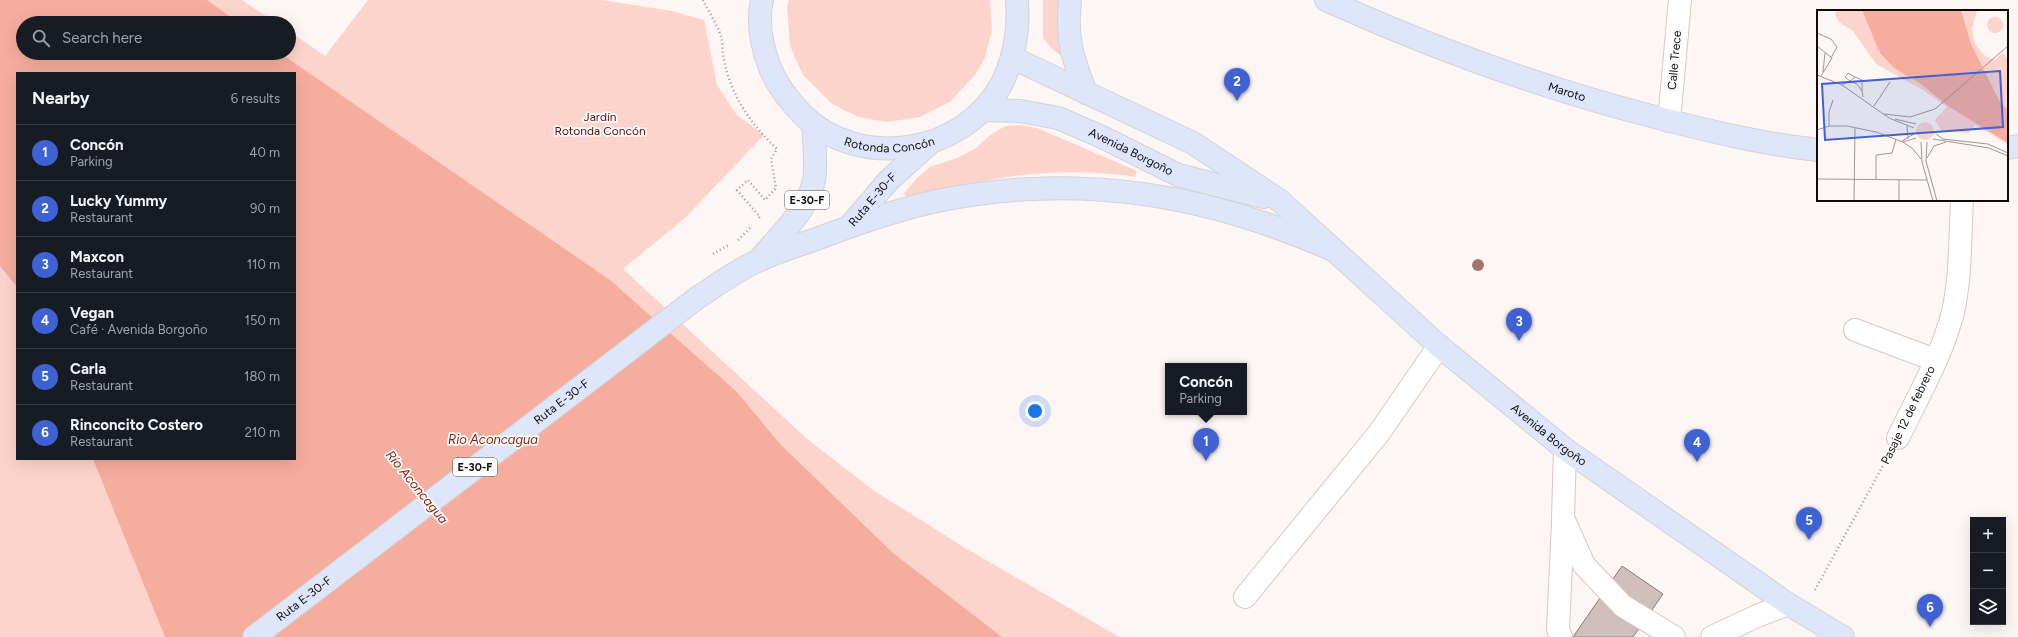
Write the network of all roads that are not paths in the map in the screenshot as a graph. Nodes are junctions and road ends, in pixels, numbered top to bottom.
1 (762, 0) edge
2 (1017, 0) edge
3 (1070, 0) edge
4 (1326, 0) edge
5 (1680, 0) edge
6 (1013, 58) junction
7 (1086, 93) junction
8 (982, 110) junction
9 (1669, 121) junction
10 (813, 124) junction
11 (933, 142) junction
12 (2018, 146) edge
13 (2008, 148) edge
14 (1817, 150) edge
15 (1279, 200) junction
16 (1962, 201) edge
17 (849, 226) junction
18 (1333, 250) junction
19 (759, 260) junction
20 (1855, 330) dead end
21 (1439, 346) junction
22 (1935, 360) junction
23 (1898, 438) road end
24 (1565, 449) junction
25 (1563, 518) junction
26 (1245, 597) dead end
27 (1795, 608) junction
28 (254, 637) edge
29 (1561, 637) edge
30 (1674, 637) edge
31 (1712, 637) edge
32 (1843, 637) edge

1 - 10 main road, Rotonda Concón / E-30-F
2 - 6 main road, Rotonda Concón / E-30-F
3 - 7 main road
4 - 9 main road, Maroto
5 - 9 street, Calle Trece
6 - 7 main road, Avenida Borgoño
6 - 8 main road, Rotonda Concón / E-30-F
7 - 15 main road, Avenida Borgoño
8 - 11 main road, Rotonda Concón / E-30-F
8 - 15 main road, Avenida Borgoño
9 - 14 main road, Maroto
10 - 11 main road, Rotonda Concón / E-30-F
10 - 19 main road, Ruta E-30-F / E-30-F
11 - 17 main road, Ruta E-30-F / E-30-F
12 - 13 main road
15 - 18 main road, Avenida Borgoño
16 - 22 street, Pasaje 12 de febrero
17 - 18 main road
17 - 19 main road, Ruta E-30-F / E-30-F
18 - 21 main road, Avenida Borgoño
19 - 28 main road, Ruta E-30-F / E-30-F
20 - 22 street
21 - 24 main road, Avenida Borgoño
21 - 26 street
22 - 23 street, Pasaje 12 de febrero
24 - 25 street
24 - 27 main road, Avenida Borgoño
25 - 29 street
25 - 30 street
27 - 31 street
27 - 32 main road, Avenida Borgoño

